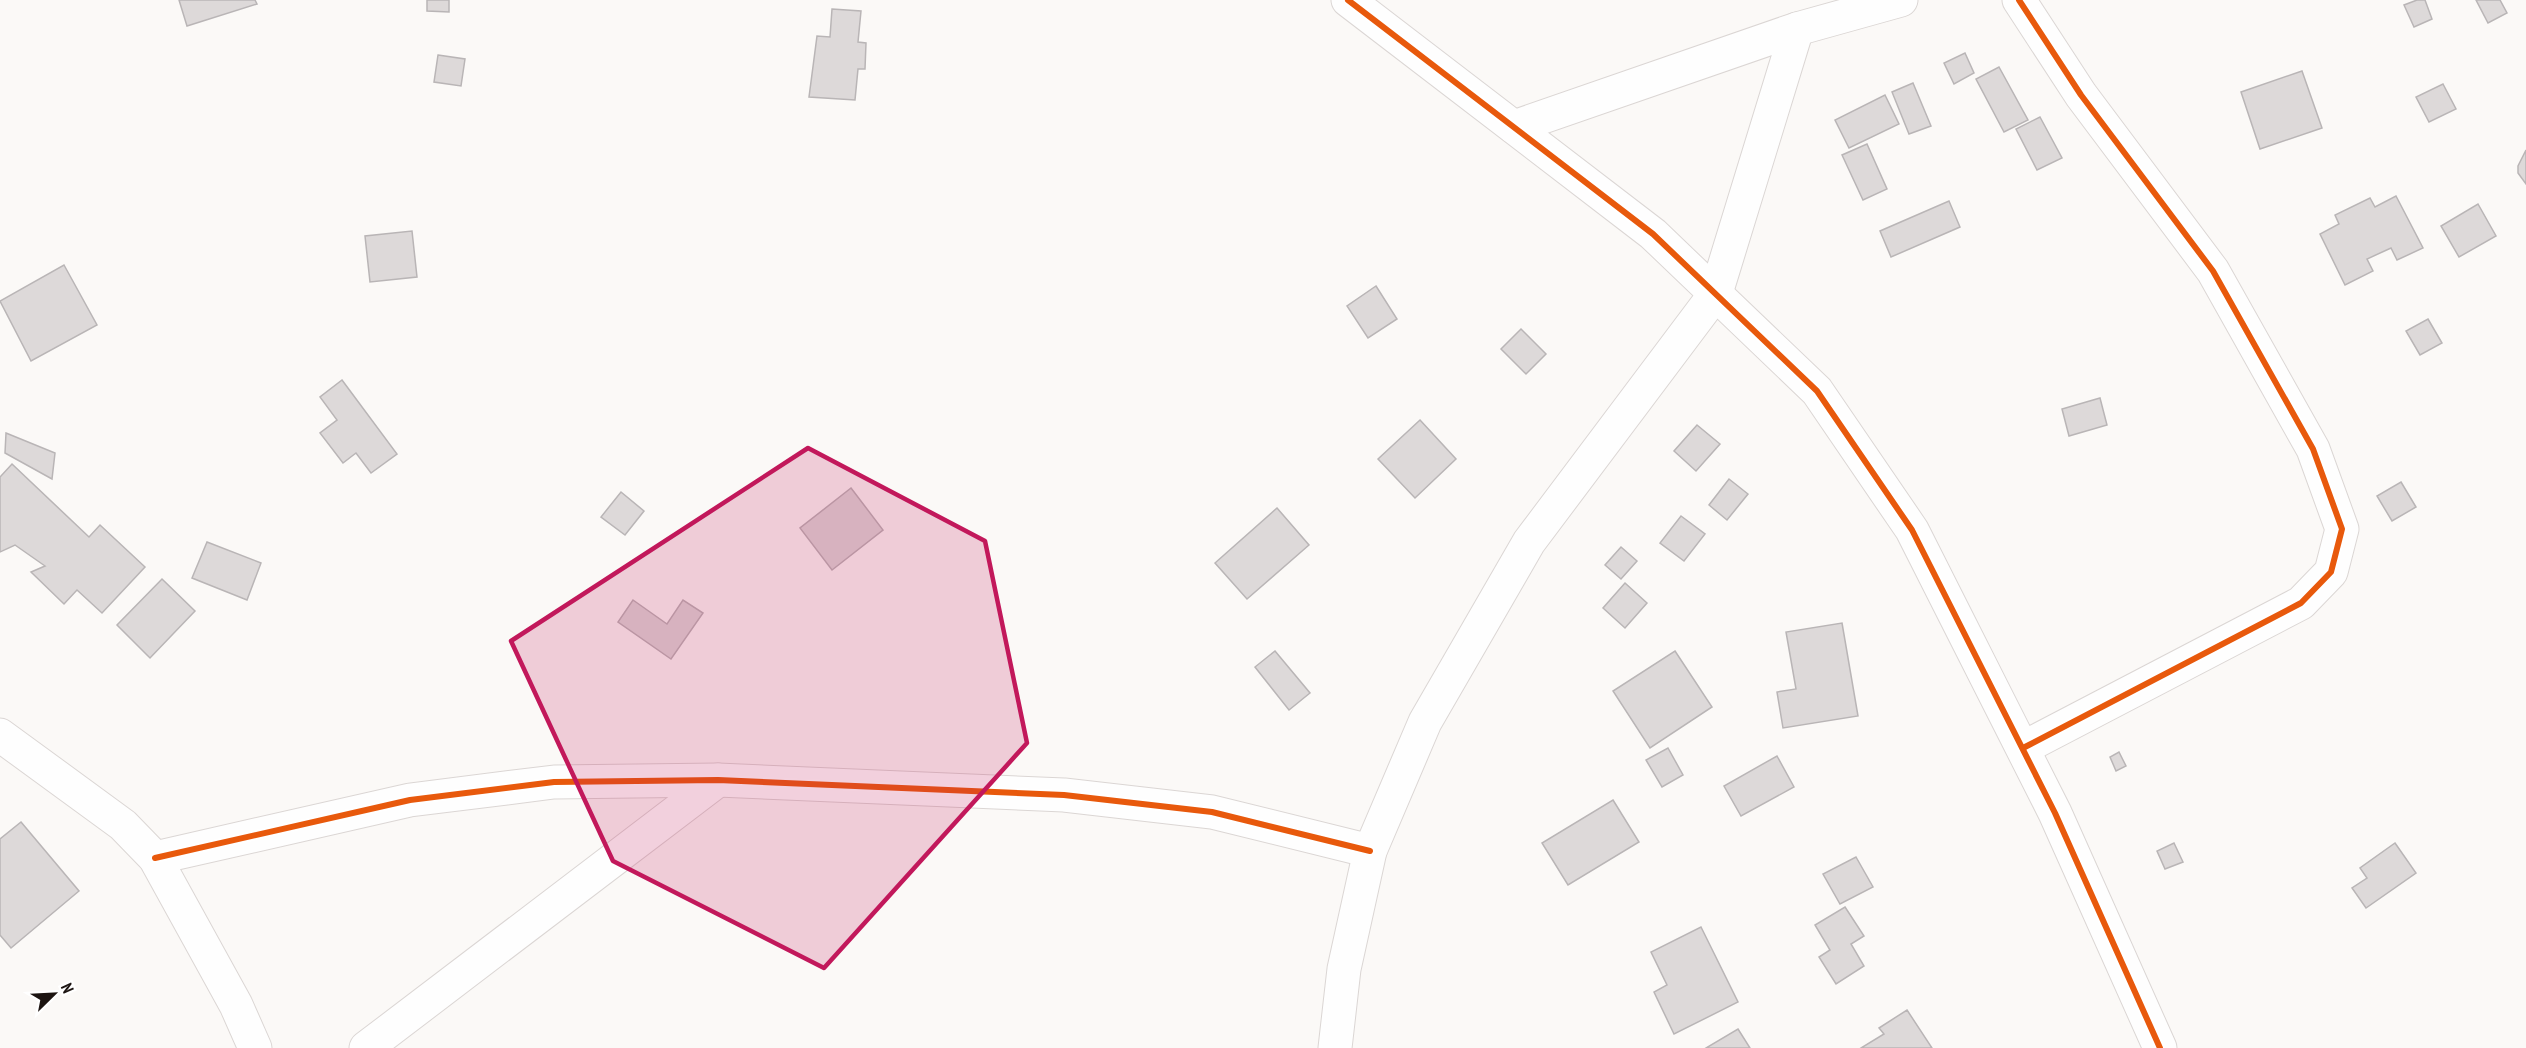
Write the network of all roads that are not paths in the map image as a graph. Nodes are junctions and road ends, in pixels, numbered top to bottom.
1 (1348, 0) edge
2 (1901, 0) edge
3 (2019, 0) edge
4 (1797, 30) junction
5 (1514, 127) junction
6 (1716, 293) junction
7 (0, 735) edge
8 (2023, 748) junction
9 (718, 780) junction
10 (1370, 851) junction
11 (155, 858) junction
12 (255, 1048) edge
13 (366, 1048) edge
14 (1335, 1048) edge
15 (2160, 1048) edge

1 - 5 street
2 - 4 street
3 - 8 street
4 - 5 street
4 - 6 street
5 - 6 street
6 - 8 street
6 - 10 street
7 - 11 street
8 - 15 street
9 - 10 street
9 - 11 street
9 - 13 street
10 - 14 street
11 - 12 street

